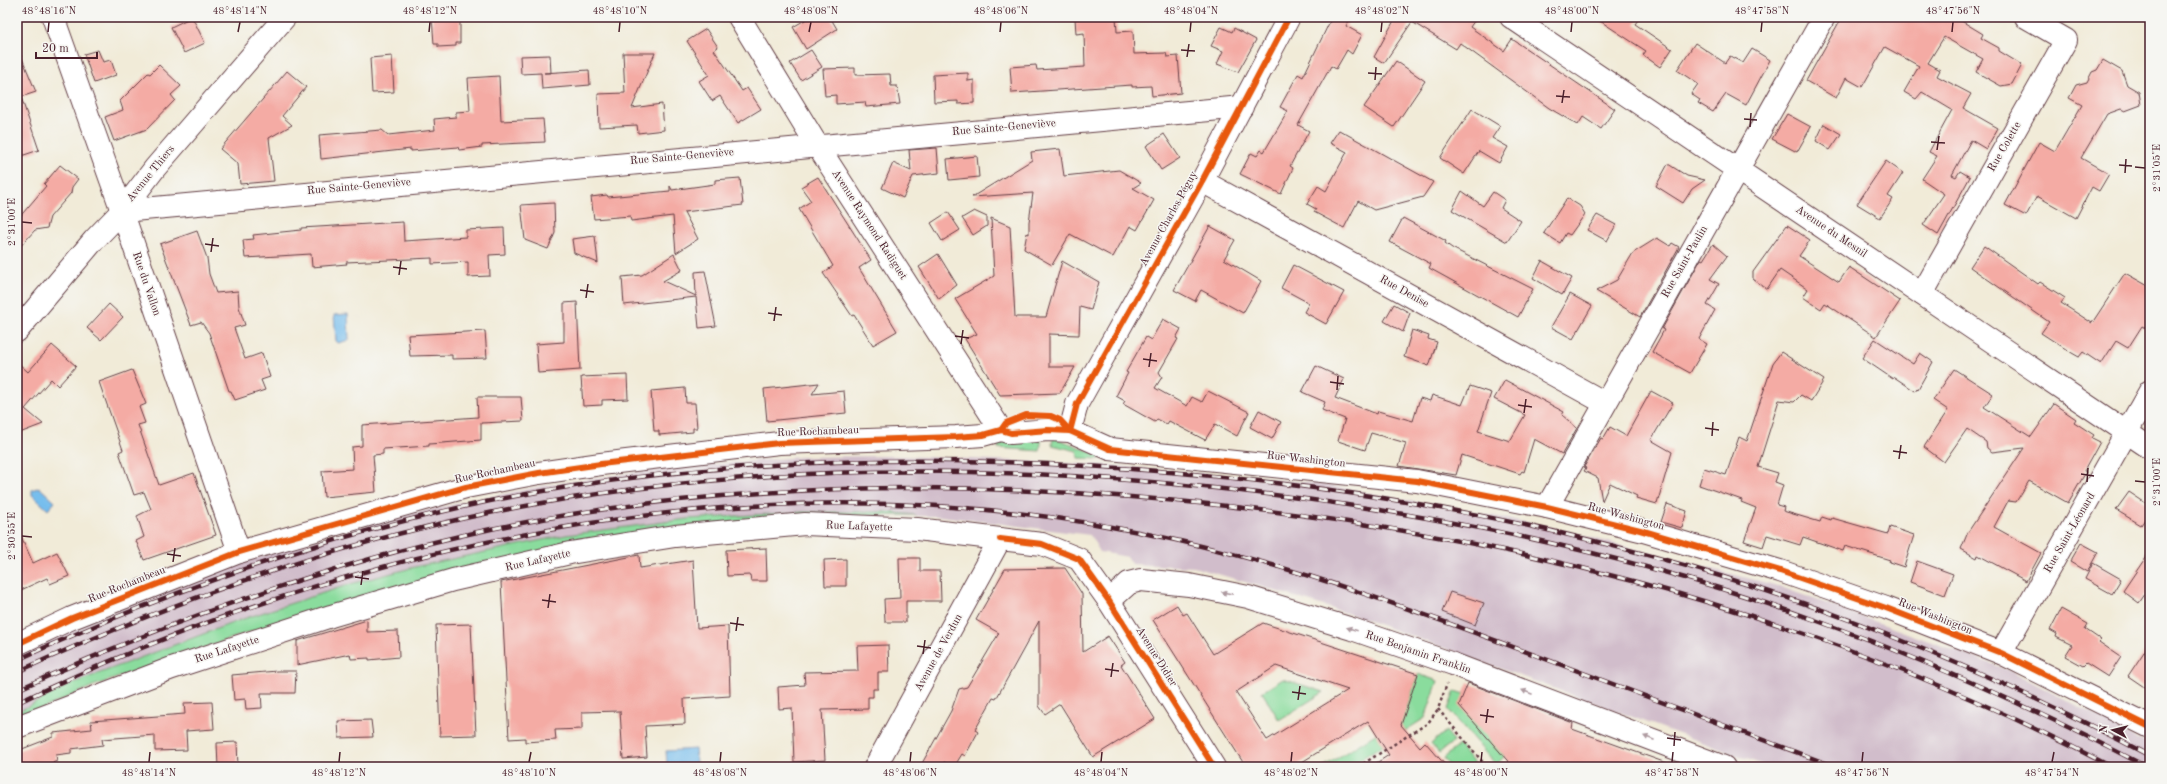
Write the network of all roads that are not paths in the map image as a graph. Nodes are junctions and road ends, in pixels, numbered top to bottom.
1 (53, 17) edge
2 (285, 17) edge
3 (739, 17) edge
4 (1289, 17) edge
5 (1512, 17) edge
6 (1824, 17) edge
7 (2026, 17) edge
8 (1242, 107) junction
9 (817, 145) junction
10 (1738, 170) junction
11 (1202, 181) junction
12 (122, 211) junction
13 (1922, 294) junction
14 (17, 331) edge
15 (2150, 392) edge
16 (1605, 403) junction
17 (1002, 430) junction
18 (1070, 431) junction
19 (2127, 432) junction
20 (2150, 448) edge
21 (1547, 507) junction
22 (1000, 539) junction
23 (239, 552) junction
24 (1079, 559) joint
25 (1109, 601) junction
26 (17, 644) edge
27 (2001, 653) junction
28 (17, 727) edge
29 (2150, 727) edge
30 (876, 767) edge
31 (1214, 767) edge
32 (1724, 767) edge

1 - 12 street, Rue du Vallon
2 - 12 street, Avenue Thiers
3 - 9 street, Avenue Raymond Radiguet
4 - 8 street, Avenue Charles Péguy
5 - 10 street, Avenue du Mesnil
6 - 10 street, Rue Saint-Paulin
7 - 13 street, Rue Colette
8 - 9 street, Rue Sainte-Geneviève
8 - 11 street, Avenue Charles Péguy
9 - 12 street, Rue Sainte-Geneviève
9 - 17 street, Avenue Raymond Radiguet
10 - 13 street, Avenue du Mesnil
10 - 16 street, Rue Saint-Paulin
11 - 16 street, Rue Denise
11 - 18 street, Avenue Charles Péguy
12 - 14 street, Avenue Thiers
12 - 23 street, Rue du Vallon
13 - 19 street, Avenue du Mesnil
15 - 19 street, Rue Saint-Léonard
16 - 21 street, Rue Saint-Paulin
17 - 18 street, Rue Rochambeau
17 - 23 street, Rue Rochambeau
18 - 21 street, Rue Washington
19 - 20 street, Avenue du Mesnil
19 - 27 street, Rue Saint-Léonard
21 - 27 street, Rue Washington
22 - 24 street, Rue Lafayette
22 - 28 street, Rue Lafayette
22 - 30 street, Avenue de Verdun
23 - 26 street, Rue Rochambeau
24 - 25 street, Avenue Didier
25 - 31 street, Avenue Didier
32 -> 25 street, Rue Benjamin Franklin
27 - 29 street, Rue Washington

